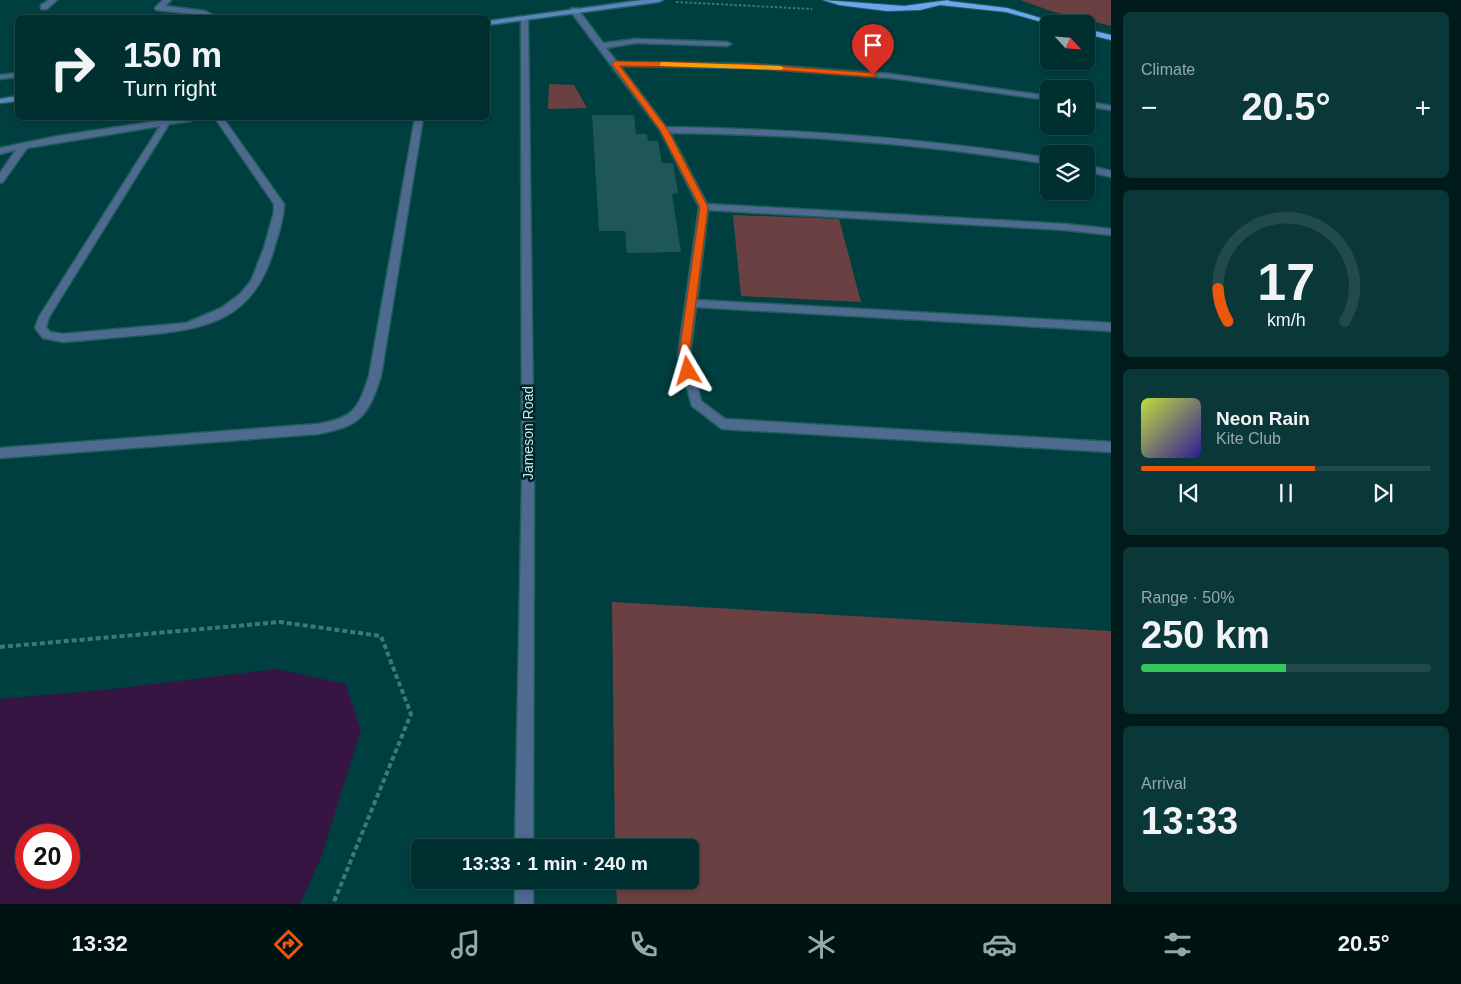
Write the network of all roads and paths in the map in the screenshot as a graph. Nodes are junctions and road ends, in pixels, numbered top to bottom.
1 (53, 0) edge
2 (167, 0) edge
3 (659, 0) edge
4 (764, 0) edge
5 (827, 0) edge
6 (991, 0) edge
7 (942, 2) edge
8 (765, 6) dead end
9 (44, 7) dead end
10 (574, 10) junction
11 (1007, 10) junction
12 (209, 15) edge
13 (524, 18) junction
14 (1040, 19) edge
15 (490, 23) edge
16 (1095, 34) edge
17 (1111, 38) edge
18 (727, 44) dead end
19 (601, 46) junction
20 (615, 64) junction
21 (15, 75) edge
22 (0, 77) edge
23 (1040, 97) edge
24 (15, 98) edge
25 (0, 101) edge
26 (1095, 105) edge
27 (1111, 108) edge
28 (178, 120) edge
29 (221, 120) edge
30 (419, 120) edge
31 (166, 122) junction
32 (664, 130) junction
33 (23, 147) junction
34 (0, 152) edge
35 (1040, 160) edge
36 (1095, 170) edge
37 (1111, 174) edge
38 (0, 180) edge
39 (704, 207) junction
40 (1111, 232) edge
41 (691, 303) junction
42 (1111, 327) edge
43 (1111, 447) edge
44 (0, 453) edge
45 (0, 646) edge
46 (524, 839) edge
47 (524, 889) edge
48 (333, 904) edge
49 (524, 904) edge

1 - 9 street
2 - 12 street
3 - 10 main road
4 - 8 path
5 - 7 highway
6 - 11 highway
7 - 11 highway
10 - 13 main road
10 - 19 street
11 - 14 highway
13 - 15 main road
13 - 46 street, Jameson Road
16 - 17 highway
18 - 19 street
19 - 20 street
20 - 23 street
20 - 32 street
21 - 22 street
24 - 25 main road
26 - 27 street
28 - 31 street
29 - 31 street
30 - 44 street
31 - 33 street
32 - 35 street
32 - 39 street
33 - 34 street
33 - 38 street
36 - 37 street
39 - 40 street
39 - 41 street
41 - 42 street
41 - 43 street
45 - 48 path
47 - 49 street

